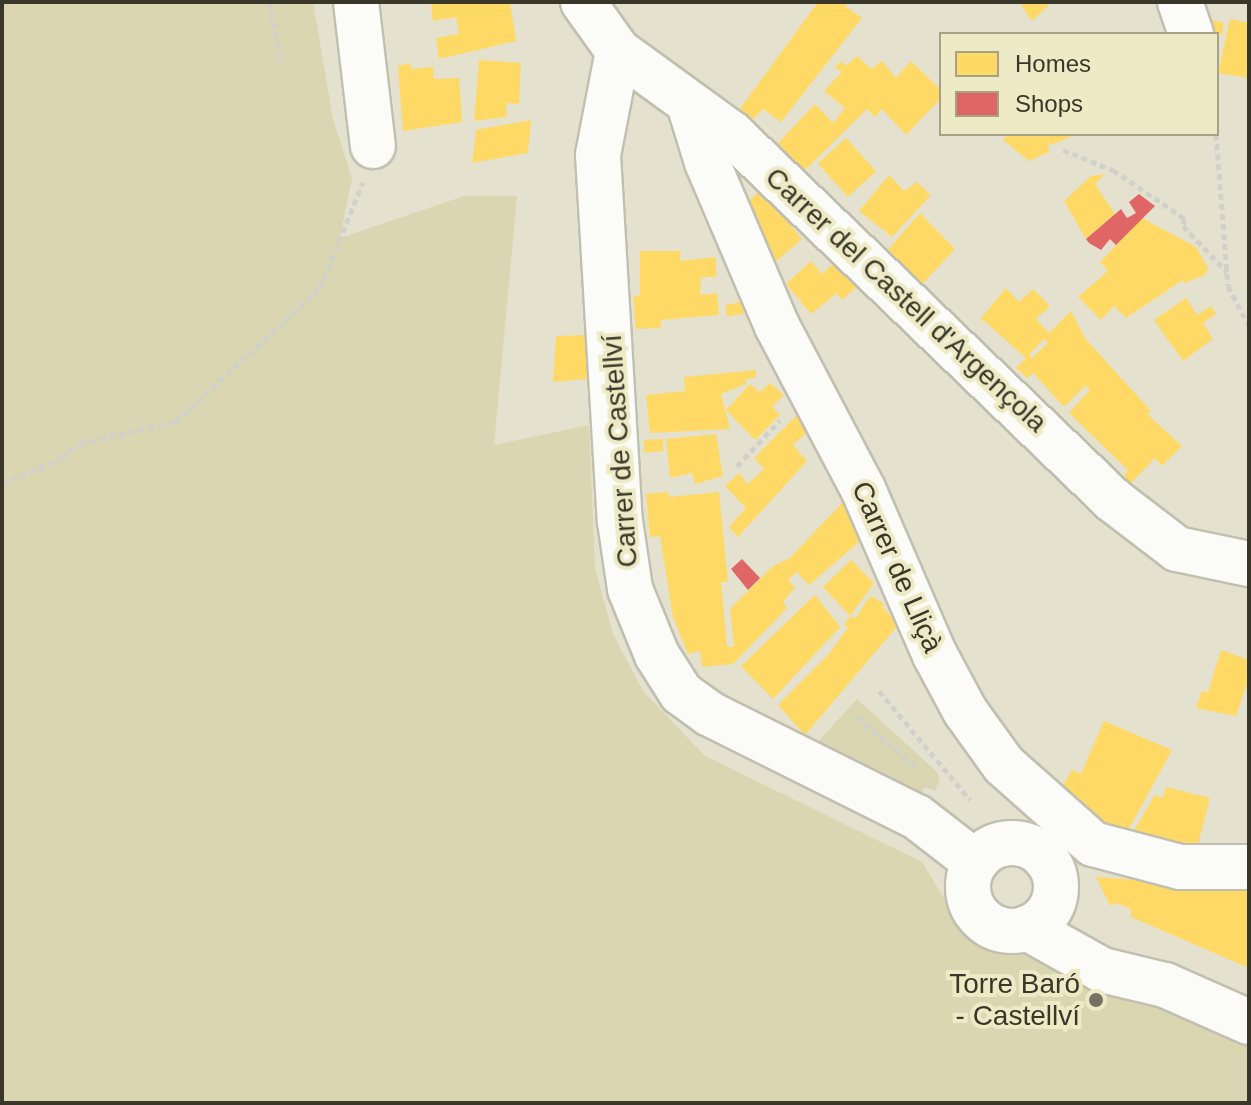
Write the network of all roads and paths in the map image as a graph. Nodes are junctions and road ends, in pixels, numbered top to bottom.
1 (270, 2) edge
2 (356, 2) edge
3 (583, 2) edge
4 (1180, 2) edge
5 (1190, 32) edge
6 (618, 51) junction
7 (281, 64) dead end
8 (690, 107) junction
9 (1216, 136) edge
10 (373, 146) joint
11 (1063, 150) dead end
12 (1227, 272) junction
13 (1249, 326) edge
14 (790, 410) dead end
15 (737, 466) dead end
16 (2, 484) edge
17 (1249, 564) edge
18 (879, 691) dead end
19 (857, 717) dead end
20 (921, 772) dead end
21 (979, 799) dead end
22 (970, 800) junction
23 (962, 801) dead end
24 (1093, 844) junction
25 (975, 862) junction
26 (1249, 867) edge
27 (1045, 899) junction
28 (1249, 1022) edge

1 - 7 path
2 - 10 street
3 - 6 street, Carrer del Castell d'Argençola
4 - 5 street
6 - 8 street, Carrer del Castell d'Argençola
6 - 25 street, Carrer de Castellví
8 - 17 street, Carrer del Castell d'Argençola
8 - 24 street, Carrer de Lliçà
9 - 12 path
10 - 16 path
11 - 12 path
12 - 13 path
14 - 15 path
18 - 22 path
19 - 20 path
21 - 22 path
22 - 23 path
24 - 26 street, Carrer de Lliçà
24 - 27 street
25 - 27 street
25 - 27 street
27 - 28 street

